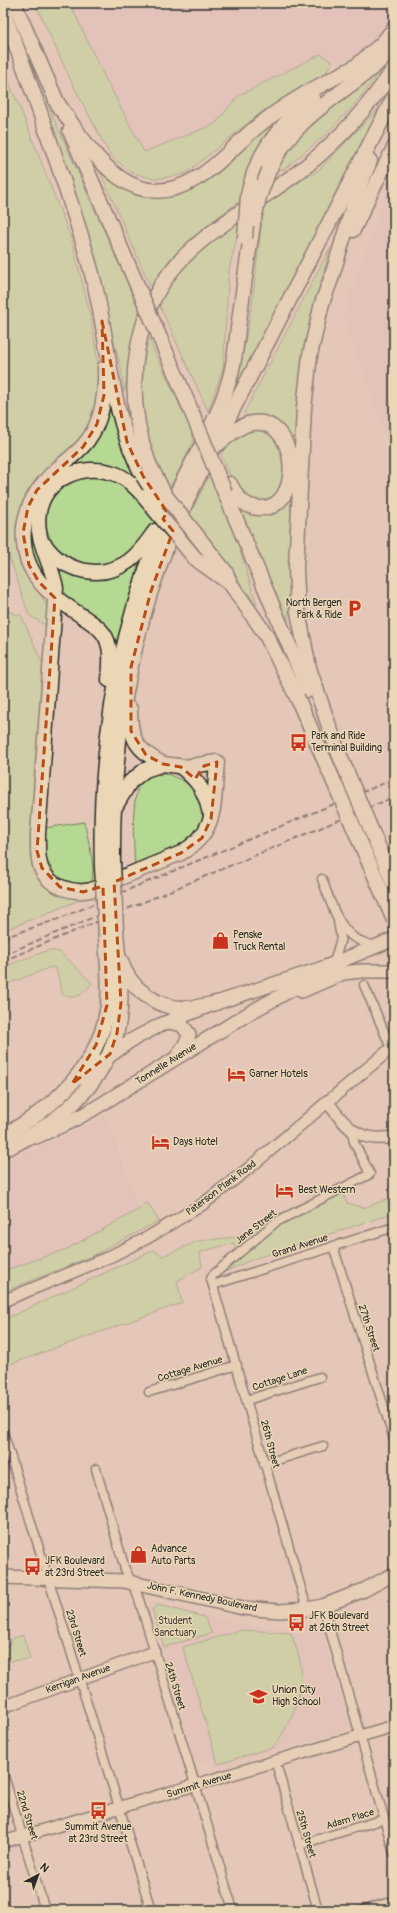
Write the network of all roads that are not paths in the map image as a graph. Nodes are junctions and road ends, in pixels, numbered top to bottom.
1 (14, 3) edge
2 (3, 13) edge
3 (394, 28) edge
4 (3, 35) edge
5 (394, 47) edge
6 (353, 68) junction
7 (394, 69) edge
8 (394, 97) edge
9 (56, 101) junction
10 (385, 113) junction
11 (394, 146) edge
12 (366, 203) joint
13 (84, 250) junction
14 (338, 254) junction
15 (244, 286) junction
16 (102, 321) junction
17 (214, 447) junction
18 (146, 470) junction
19 (228, 489) junction
20 (170, 507) junction
21 (41, 537) junction
22 (203, 556) junction
23 (55, 598) junction
24 (131, 667) junction
25 (299, 672) junction
26 (108, 720) junction
27 (214, 763) junction
28 (162, 764) junction
29 (180, 767) junction
30 (199, 784) junction
31 (114, 809) junction
32 (211, 819) junction
33 (108, 865) junction
34 (322, 879) dead end
35 (394, 884) edge
36 (337, 916) junction
37 (394, 920) edge
38 (113, 938) junction
39 (394, 939) edge
40 (376, 947) junction
41 (329, 966) junction
42 (394, 971) edge
43 (364, 985) dead end
44 (273, 1000) junction
45 (216, 1003) junction
46 (169, 1022) junction
47 (393, 1047) edge
48 (110, 1054) junction
49 (176, 1058) junction
50 (72, 1084) junction
51 (328, 1101) junction
52 (352, 1132) junction
53 (394, 1137) edge
54 (4, 1145) edge
55 (394, 1227) edge
56 (333, 1246) junction
57 (213, 1285) junction
58 (3, 1301) edge
59 (237, 1365) junction
60 (320, 1377) dead end
61 (149, 1392) dead end
62 (247, 1400) junction
63 (3, 1432) edge
64 (394, 1439) edge
65 (323, 1446) dead end
66 (264, 1464) junction
67 (96, 1469) dead end
68 (394, 1574) edge
69 (3, 1577) edge
70 (48, 1579) junction
71 (130, 1582) junction
72 (323, 1606) junction
73 (307, 1609) junction
74 (154, 1652) junction
75 (80, 1679) junction
76 (3, 1707) edge
77 (394, 1726) edge
78 (360, 1736) junction
79 (276, 1762) junction
80 (3, 1773) edge
81 (195, 1786) junction
82 (119, 1809) junction
83 (384, 1819) junction
84 (23, 1836) junction
85 (3, 1842) edge
86 (299, 1845) junction
87 (394, 1853) edge
88 (394, 1901) edge
89 (45, 1910) edge
90 (151, 1910) edge
91 (233, 1910) edge
92 (318, 1910) edge
93 (363, 1910) edge

1 - 9 highway
2 - 13 highway
3 - 6 main road
4 - 13 highway
5 - 15 highway, bridge
6 - 9 highway
6 - 15 highway, bridge
7 - 18 highway
8 - 10 highway
9 - 19 highway, bridge
10 - 14 highway
10 - 17 highway
11 - 12 main road
12 - 14 highway
13 - 16 highway
14 - 25 highway
15 - 20 highway
16 - 18 highway
16 - 23 highway
17 - 19 highway
17 - 24 highway
18 - 22 highway, bridge
19 - 25 highway
20 - 21 highway
20 - 26 highway
21 - 22 highway, bridge
21 - 23 highway
22 - 25 highway
23 - 26 highway
23 - 32 highway
24 - 28 highway
24 - 31 highway
25 - 35 highway, bridge
25 - 37 highway, bridge
26 - 33 highway
27 - 29 highway
27 - 30 highway
27 - 32 highway
28 - 29 highway
28 - 31 highway
29 - 30 highway
30 - 32 highway
31 - 33 highway
33 - 38 highway, bridge
34 - 36 street
36 - 40 street
36 - 41 street
38 - 45 highway
38 - 48 highway
38 - 50 highway
39 - 40 main road, Tonnelle Avenue
40 - 41 main road, Tonnelle Avenue
41 - 44 main road, Tonnelle Avenue
41 - 45 main road, Tonnelle Avenue
42 - 44 main road
43 - 47 street
44 - 49 main road, Tonnelle Avenue
45 - 46 main road, Tonnelle Avenue
46 - 48 main road, Tonnelle Avenue
46 - 49 main road
47 - 51 street, Paterson Plank Road
48 - 50 main road, Tonnelle Avenue
48 - 54 highway
49 - 54 main road, Tonnelle Avenue
50 - 54 highway, Tonnelle Avenue
51 - 52 street
51 - 58 street, Paterson Plank Road
52 - 53 street
52 - 57 street, Jane Street
55 - 56 street, Grand Avenue
56 - 57 street, Grand Avenue
56 - 64 street, 27th Street
57 - 59 street, 26th Street
59 - 61 street, Cottage Avenue
59 - 62 street, 26th Street
60 - 62 street, Cottage Lane
62 - 66 street, 26th Street
63 - 70 street, 23rd Street
65 - 66 street
66 - 73 street, 26th Street
67 - 71 street, 24th Street
68 - 72 main road, John F. Kennedy Boulevard
69 - 70 main road, John F. Kennedy Boulevard
70 - 71 main road, John F. Kennedy Boulevard
70 - 75 street, 23rd Street
71 - 73 main road, John F. Kennedy Boulevard
71 - 74 street, 24th Street
72 - 73 main road, John F. Kennedy Boulevard
72 - 78 street
74 - 75 street, Kerrigan Avenue
74 - 81 street, 24th Street
75 - 76 street, Kerrigan Avenue
75 - 82 street, 23rd Street
77 - 78 street, Summit Avenue
78 - 79 street, Summit Avenue
78 - 83 street
79 - 81 street, Summit Avenue
79 - 86 street, 25th Street
80 - 84 street, 22nd Street
81 - 82 street, Summit Avenue
81 - 91 street, 24th Street
82 - 84 street, Summit Avenue
82 - 90 street, 23rd Street
83 - 86 street, Adam Place
83 - 87 street
84 - 85 street, Summit Avenue
84 - 89 street, 22nd Street
86 - 92 street, 25th Street
88 - 93 street

